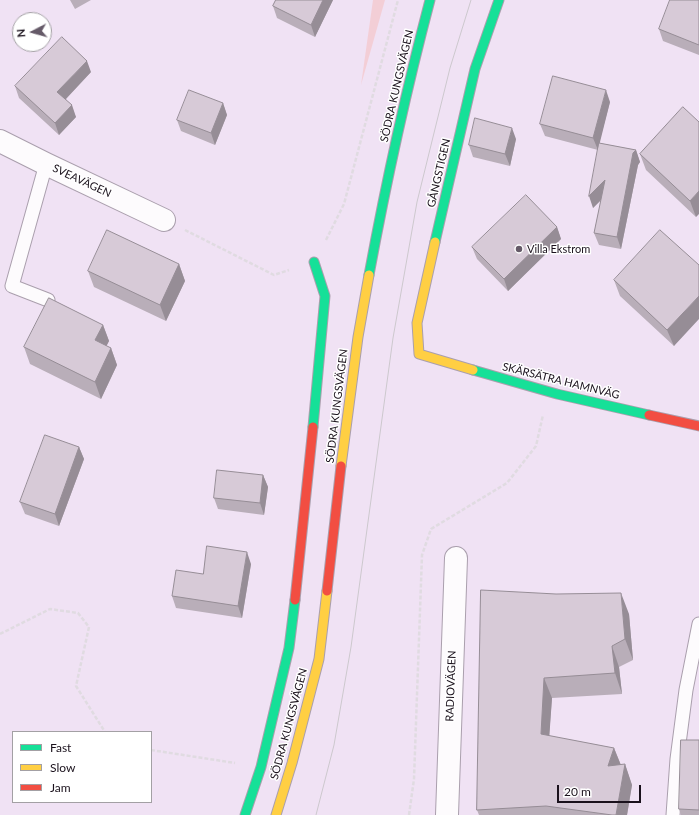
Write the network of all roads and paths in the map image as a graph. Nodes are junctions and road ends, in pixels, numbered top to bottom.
1 (398, 0) edge
2 (430, 0) edge
3 (499, 0) edge
4 (0, 141) edge
5 (46, 164) junction
6 (164, 220) joint
7 (314, 262) junction
8 (48, 300) edge
9 (419, 354) joint
10 (699, 426) edge
11 (456, 558) dead end
12 (699, 624) edge
13 (0, 634) edge
14 (104, 731) edge
15 (152, 750) edge
16 (261, 767) junction
17 (245, 815) edge
18 (276, 815) edge
19 (447, 815) edge
20 (673, 815) edge

1 - 7 path
2 - 18 street, SÖDRA KUNGSVÄGEN
3 - 9 street, GÅNGSTIGEN
4 - 5 street, SVEAVÄGEN
5 - 6 street, SVEAVÄGEN
5 - 8 lane
6 - 7 path
7 - 16 street, SÖDRA KUNGSVÄGEN
9 - 10 street, SKÄRSÄTRA HAMNVÄG
11 - 19 street, RADIOVÄGEN
12 - 20 lane
13 - 14 path
15 - 16 path
16 - 17 street, SÖDRA KUNGSVÄGEN

